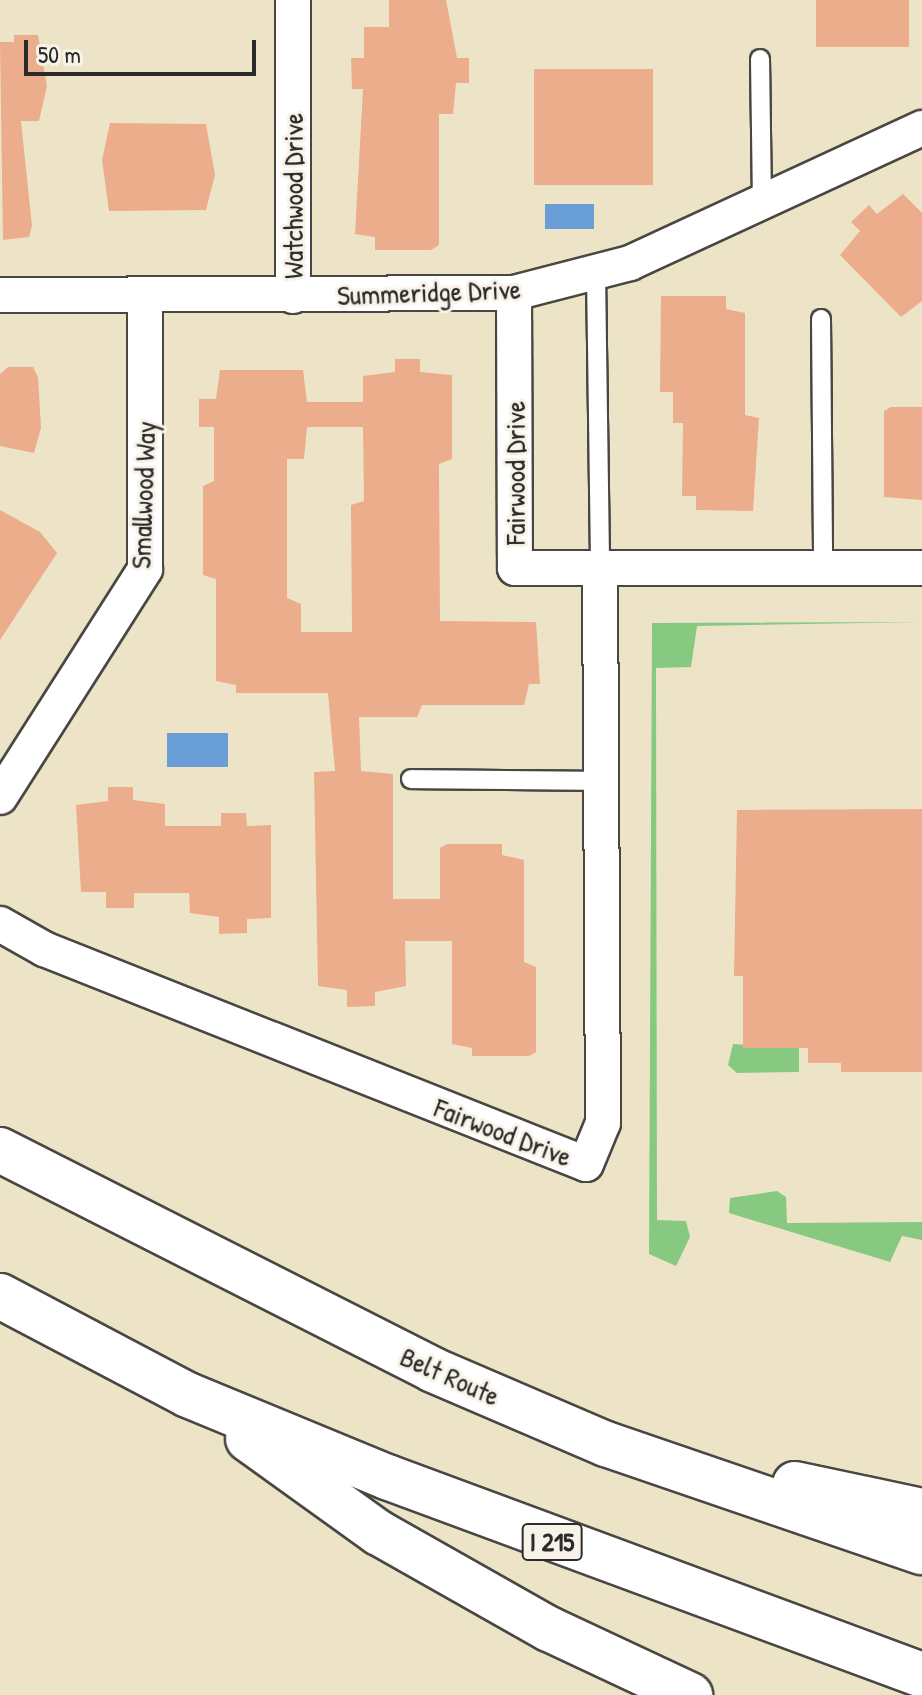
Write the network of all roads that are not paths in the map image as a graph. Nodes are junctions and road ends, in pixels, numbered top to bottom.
1 (293, 0) edge
2 (760, 59) dead end
3 (922, 128) edge
4 (762, 205) junction
5 (596, 273) junction
6 (514, 293) junction
7 (0, 295) edge
8 (145, 295) junction
9 (293, 296) junction
10 (821, 319) dead end
11 (823, 567) junction
12 (600, 568) junction
13 (922, 568) edge
14 (411, 779) dead end
15 (600, 781) junction
16 (0, 797) edge
17 (0, 924) edge
18 (0, 1150) edge
19 (0, 1296) edge
20 (188, 1395) junction
21 (606, 1444) junction
22 (922, 1511) edge
23 (922, 1552) edge
24 (922, 1675) edge
25 (690, 1695) edge

1 - 9 street, Watchwood Drive
2 - 4 lane
3 - 4 street, Summeridge Drive
4 - 5 street, Summeridge Drive
5 - 6 street, Summeridge Drive
5 - 12 lane
6 - 9 street, Summeridge Drive
6 - 12 street, Fairwood Drive
7 - 8 street, Summeridge Drive
8 - 9 street, Summeridge Drive
8 - 16 street, Smallwood Way
10 - 11 lane
11 - 12 street, Fairwood Drive
11 - 13 street, Fairwood Drive
12 - 15 street, Fairwood Drive
14 - 15 lane
15 - 17 street, Fairwood Drive
18 - 21 highway, Belt Route
19 - 20 highway, I 215
20 - 24 highway, I 215
20 - 25 highway
21 - 22 highway
21 - 23 highway, Belt Route

